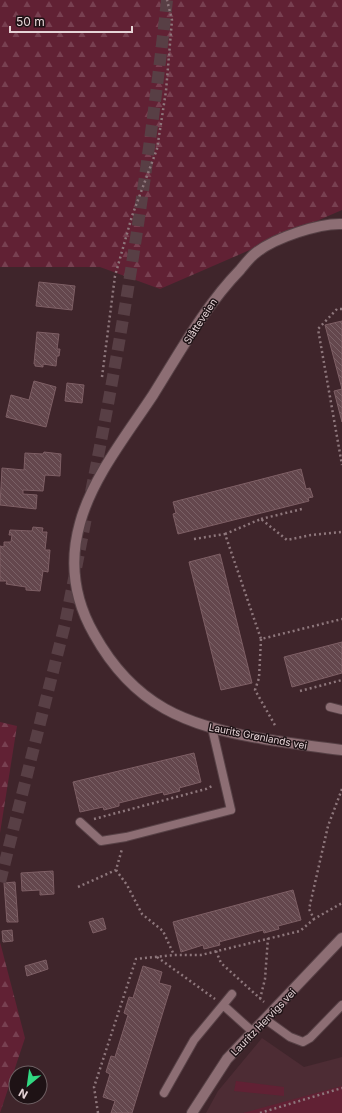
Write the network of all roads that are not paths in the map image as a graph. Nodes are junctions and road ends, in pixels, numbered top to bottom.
1 (342, 224) edge
2 (102, 473) joint
3 (330, 707) dead end
4 (342, 710) edge
5 (212, 728) junction
6 (342, 750) edge
7 (80, 822) road end
8 (342, 938) edge
9 (232, 994) dead end
10 (223, 1005) junction
11 (342, 1005) edge
12 (265, 1020) junction
13 (253, 1032) junction
14 (164, 1093) dead end
15 (192, 1113) edge

1 - 2 street, Slåtteveien
2 - 5 street, Laurits Grønlands vei
3 - 4 lane
5 - 6 street, Laurits Grønlands vei
5 - 7 lane
8 - 12 street, Lauritz Hervigs vei
9 - 10 lane
10 - 13 lane
10 - 14 lane
11 - 12 lane
12 - 13 street, Lauritz Hervigs vei
13 - 15 street, Lauritz Hervigs vei

